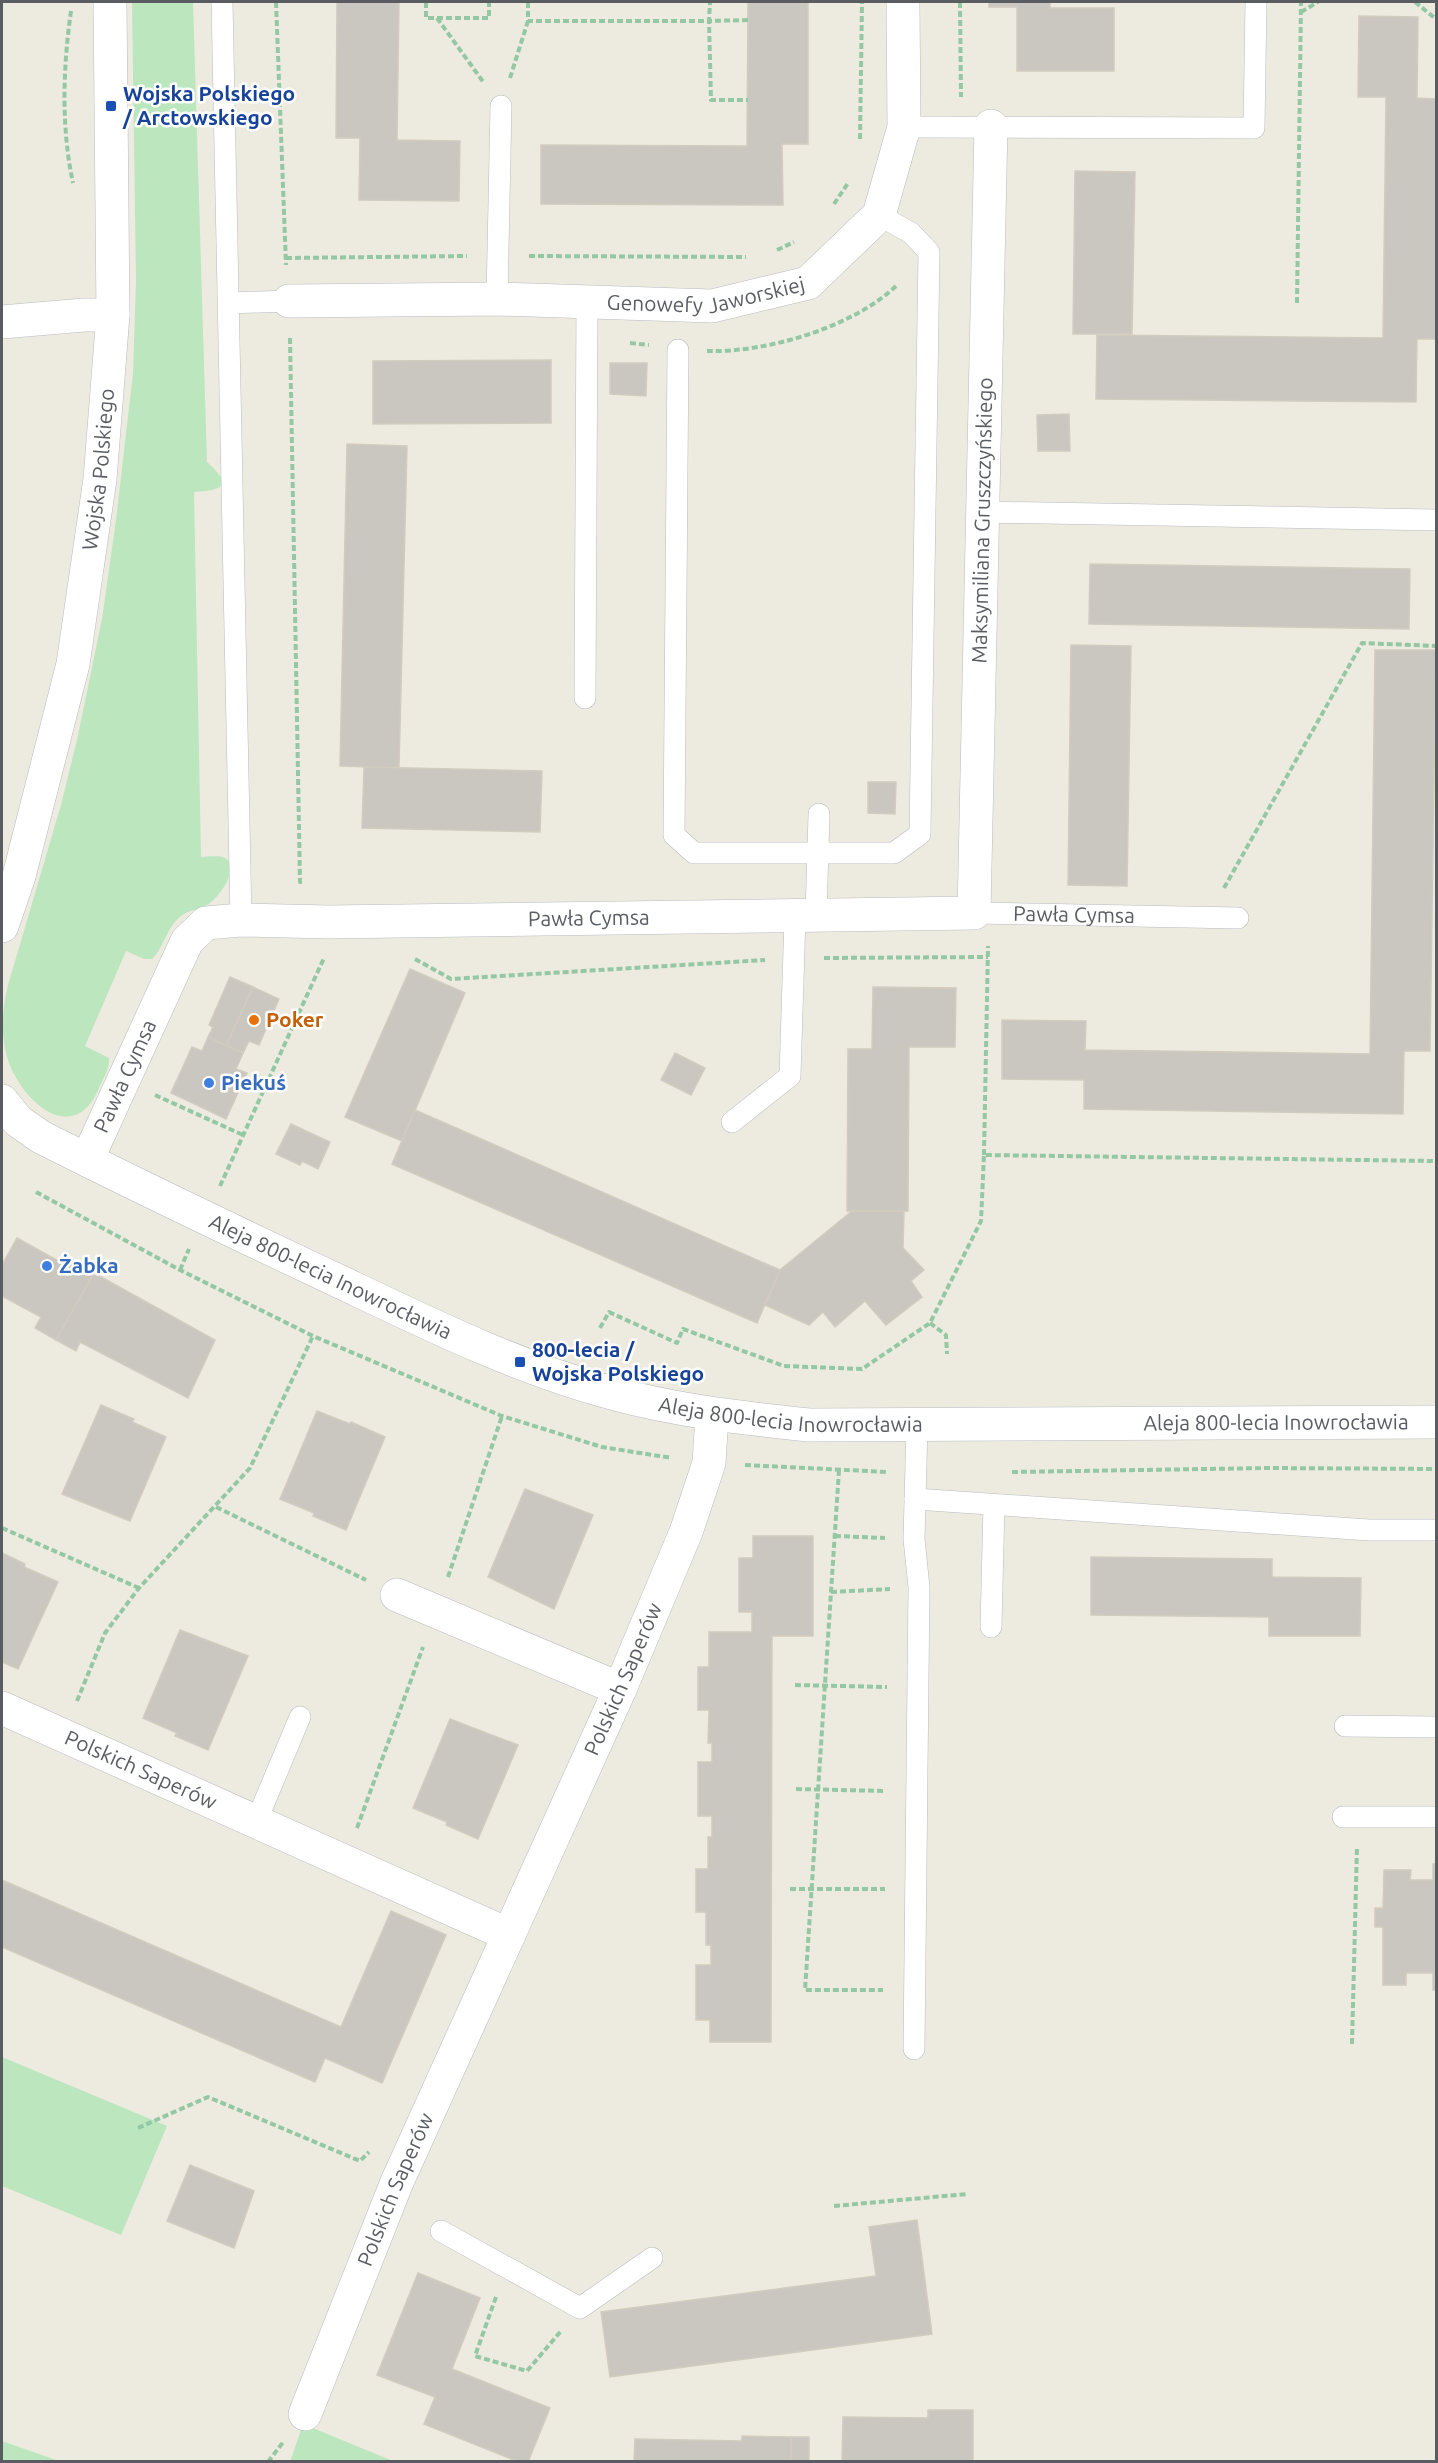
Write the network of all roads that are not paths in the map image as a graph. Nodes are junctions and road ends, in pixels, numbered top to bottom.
1 (110, 2) edge
2 (222, 2) edge
3 (903, 2) edge
4 (1256, 2) edge
5 (501, 106) road end
6 (991, 126) junction
7 (904, 127) junction
8 (879, 215) junction
9 (497, 299) junction
10 (289, 301) joint
11 (587, 302) junction
12 (229, 303) junction
13 (112, 315) junction
14 (2, 322) edge
15 (678, 350) dead end
16 (982, 512) junction
17 (1437, 520) edge
18 (585, 698) dead end
19 (819, 814) dead end
20 (819, 853) junction
21 (974, 913) junction
22 (806, 916) junction
23 (1238, 918) dead end
24 (241, 920) junction
25 (2, 926) edge
26 (2, 1101) edge
27 (732, 1122) dead end
28 (87, 1160) junction
29 (712, 1415) junction
30 (1437, 1422) edge
31 (917, 1426) junction
32 (915, 1500) junction
33 (994, 1505) junction
34 (1437, 1530) edge
35 (397, 1595) road end
36 (991, 1627) dead end
37 (620, 1689) junction
38 (2, 1708) edge
39 (300, 1717) dead end
40 (1345, 1726) dead end
41 (1437, 1727) edge
42 (1351, 1817) road end
43 (1437, 1817) edge
44 (256, 1822) junction
45 (508, 1935) junction
46 (914, 2049) dead end
47 (441, 2231) dead end
48 (652, 2258) dead end
49 (305, 2414) dead end

1 - 13 street, Wojska Polskiego
2 - 12 lane
3 - 7 street
4 - 6 lane
5 - 9 lane
6 - 7 lane
6 - 16 street, Maksymiliana Gruszczyńskiego
7 - 8 street
8 - 11 street, Genowefy Jaworskiej
8 - 20 lane
9 - 10 street, Genowefy Jaworskiej
9 - 11 street, Genowefy Jaworskiej
10 - 12 lane
11 - 18 lane
12 - 24 lane
13 - 14 street
13 - 25 street, Wojska Polskiego
15 - 20 lane
16 - 17 lane
16 - 21 street, Maksymiliana Gruszczyńskiego
19 - 20 lane
20 - 22 lane
21 - 22 street, Pawła Cymsa
21 - 23 lane, Pawła Cymsa
22 - 24 street, Pawła Cymsa
22 - 27 lane
24 - 28 street, Pawła Cymsa
26 - 28 street, Aleja 800-lecia Inowrocławia
28 - 29 street, Aleja 800-lecia Inowrocławia
29 - 31 street, Aleja 800-lecia Inowrocławia
29 - 37 street, Polskich Saperów
30 - 31 street, Aleja 800-lecia Inowrocławia
31 - 32 lane
32 - 33 lane
32 - 46 lane
33 - 34 lane
33 - 36 lane
35 - 37 street
37 - 45 street, Polskich Saperów
38 - 44 street, Polskich Saperów
39 - 44 lane
40 - 41 lane
42 - 43 lane
44 - 45 street, Polskich Saperów
45 - 49 street, Polskich Saperów
47 - 48 lane

